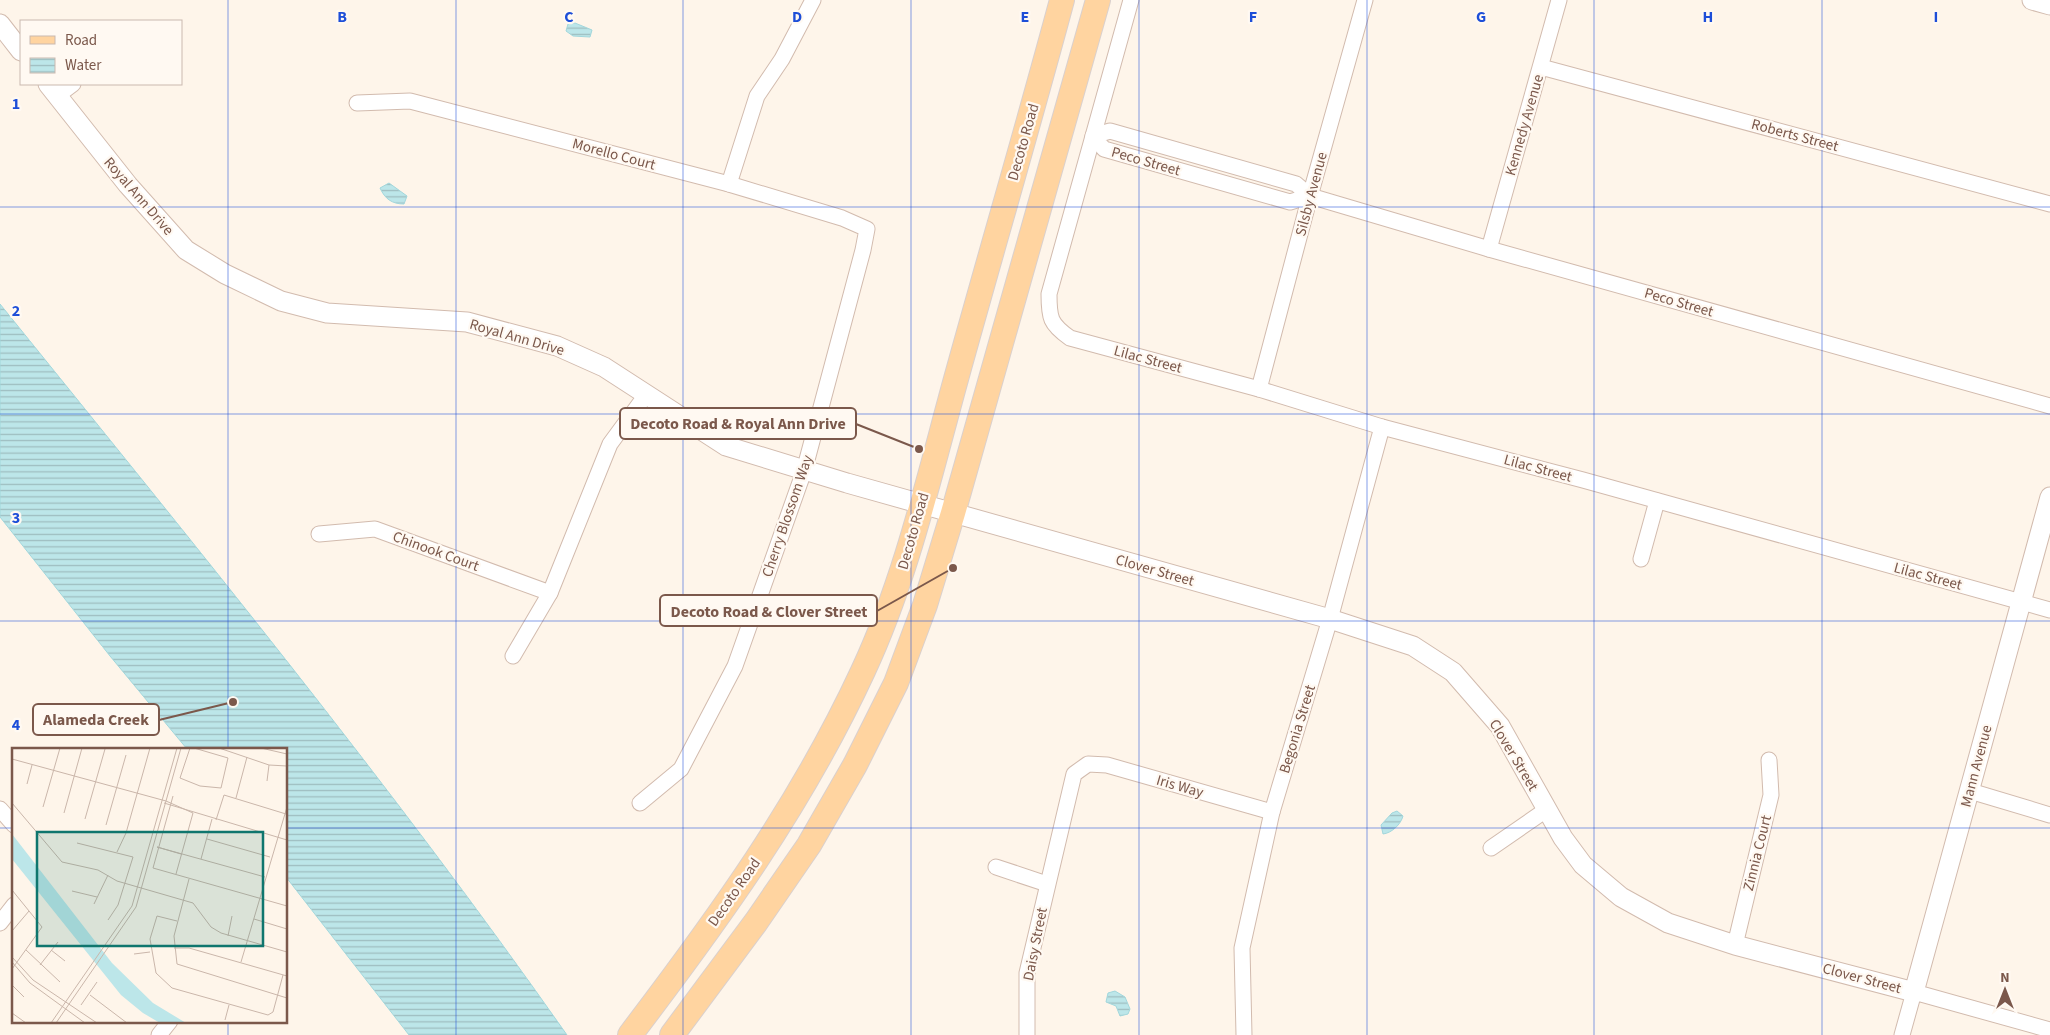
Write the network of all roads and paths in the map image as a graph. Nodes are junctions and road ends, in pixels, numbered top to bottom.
1 (813, 0) edge
2 (1062, 0) edge
3 (1098, 0) edge
4 (1130, 0) edge
5 (1365, 0) edge
6 (1559, 0) edge
7 (2032, 0) edge
8 (2050, 5) edge
9 (0, 24) edge
10 (20, 50) edge
11 (1541, 67) junction
12 (70, 85) edge
13 (53, 90) edge
14 (357, 103) dead end
15 (1093, 136) junction
16 (729, 184) junction
17 (1310, 196) junction
18 (2050, 204) edge
19 (867, 229) joint
20 (1489, 249) junction
21 (1259, 389) junction
22 (646, 395) junction
23 (2050, 406) edge
24 (1382, 427) junction
25 (804, 471) junction
26 (2050, 497) edge
27 (1658, 501) junction
28 (921, 504) junction
29 (953, 513) junction
30 (319, 534) dead end
31 (1641, 559) dead end
32 (550, 593) junction
33 (2022, 601) junction
34 (2050, 610) edge
35 (1330, 619) junction
36 (513, 656) dead end
37 (1769, 760) dead end
38 (1088, 764) joint
39 (1970, 791) junction
40 (640, 803) dead end
41 (0, 809) edge
42 (1546, 810) junction
43 (1272, 812) junction
44 (2050, 815) edge
45 (12, 823) edge
46 (1491, 848) dead end
47 (996, 867) dead end
48 (1047, 884) junction
49 (12, 908) edge
50 (0, 924) edge
51 (1735, 945) junction
52 (1914, 992) junction
53 (169, 1022) edge
54 (635, 1028) edge
55 (2050, 1030) edge
56 (160, 1035) edge
57 (672, 1035) edge
58 (1027, 1035) edge
59 (1244, 1035) edge
60 (1902, 1035) edge

1 - 16 street
2 - 28 main road, Decoto Road
3 - 29 main road
4 - 15 street
5 - 17 street, Silsby Avenue
6 - 11 street, Kennedy Avenue
7 - 8 street
9 - 10 street
11 - 18 street, Roberts Street
11 - 20 street, Kennedy Avenue
12 - 13 street
13 - 22 street, Royal Ann Drive
14 - 16 street, Morello Court
15 - 17 street, Peco Street
15 - 21 street, Lilac Street
16 - 19 street, Morello Court
17 - 20 street, Peco Street
17 - 21 street, Silsby Avenue
19 - 25 street, Cherry Blossom Way
20 - 23 street, Peco Street
21 - 24 street, Lilac Street
22 - 25 street, Royal Ann Drive
22 - 32 street
24 - 27 street, Lilac Street
24 - 35 street, Begonia Street
25 - 28 street, Royal Ann Drive
25 - 40 street, Cherry Blossom Way
26 - 33 street, Mann Avenue
27 - 31 street
27 - 33 street, Lilac Street
28 - 29 street, Royal Ann Drive
28 - 54 main road, Decoto Road
29 - 35 street, Clover Street
29 - 57 main road
30 - 32 street, Chinook Court
32 - 36 street
33 - 34 street, Lilac Street
33 - 39 street, Mann Avenue
35 - 42 street, Clover Street
35 - 43 street, Begonia Street
37 - 51 street, Zinnia Court
38 - 43 street, Iris Way
38 - 48 street, Daisy Street
39 - 44 street
39 - 52 street, Mann Avenue
41 - 45 street
42 - 46 street
42 - 51 street, Clover Street
43 - 59 street, Begonia Street
47 - 48 street
48 - 58 street, Daisy Street
49 - 50 street
51 - 52 street, Clover Street
52 - 55 street, Clover Street
52 - 60 street, Mann Avenue
53 - 56 street

